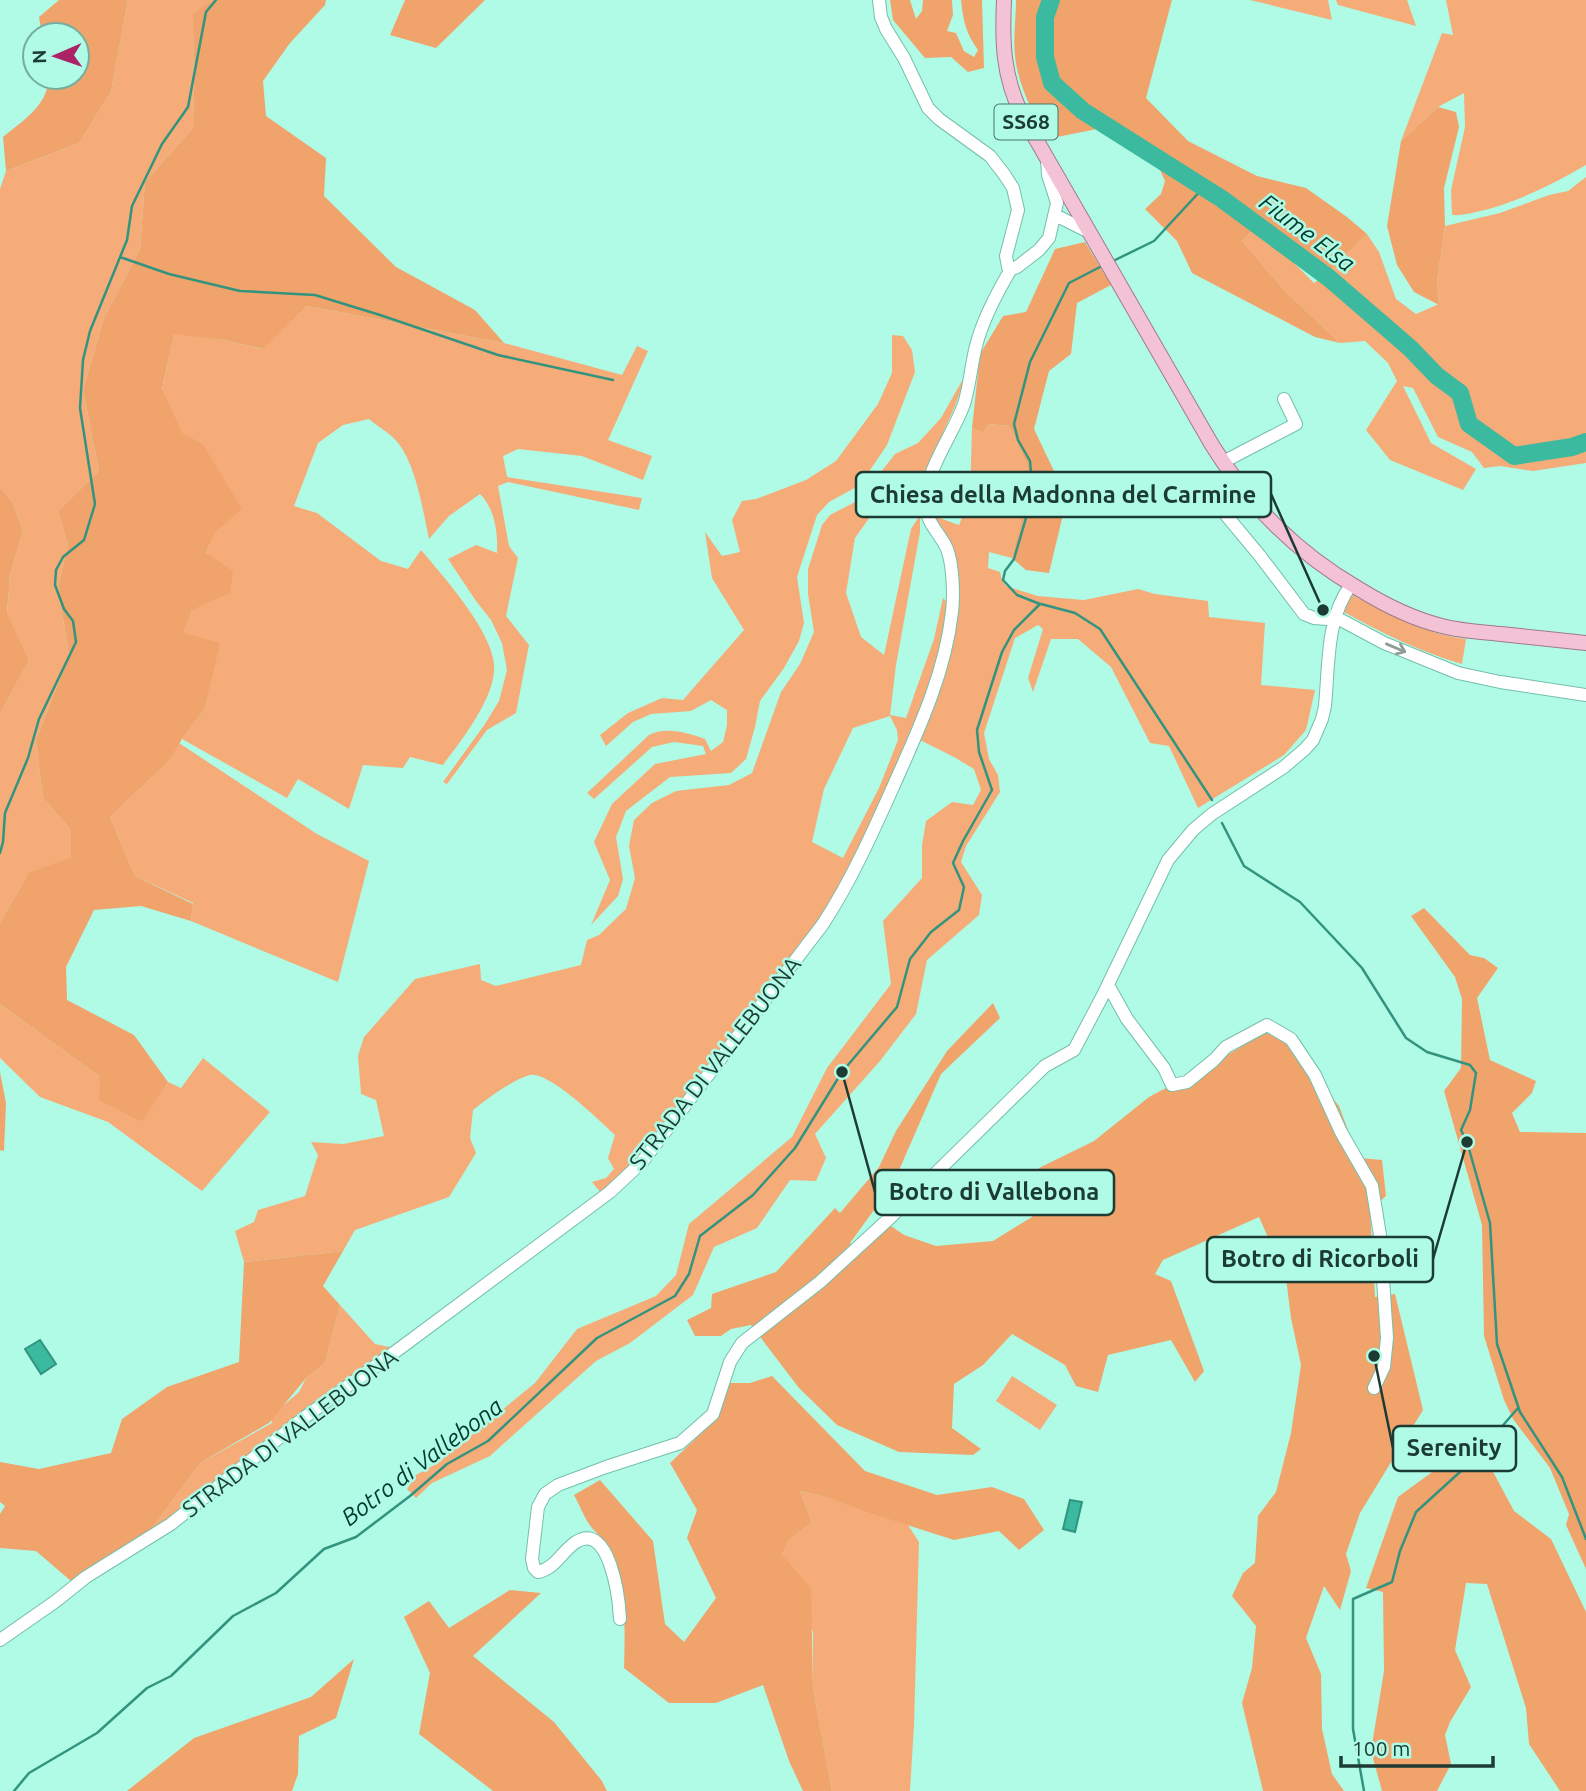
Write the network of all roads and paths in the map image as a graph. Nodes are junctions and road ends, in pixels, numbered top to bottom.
1 (879, 0) edge
2 (1004, 0) edge
3 (1047, 159) junction
4 (1055, 215) junction
5 (1089, 232) junction
6 (1011, 269) junction
7 (1284, 399) dead end
8 (1226, 467) junction
9 (1351, 585) junction
10 (1334, 619) junction
11 (1586, 643) edge
12 (1586, 695) edge
13 (1108, 985) junction
14 (1374, 1388) dead end
15 (620, 1619) dead end
16 (0, 1640) edge

1 - 6 street
2 - 3 main road, SS68
3 - 4 street
3 - 5 main road, SS68
4 - 5 street
4 - 6 street
5 - 8 main road, SS68
6 - 16 street, STRADA DI VALLEBUONA
7 - 8 street
8 - 9 main road, SS68
8 - 10 street
9 - 10 street
9 - 11 main road, SS68
10 -> 12 street
10 - 13 street
13 - 14 street
13 - 15 street

